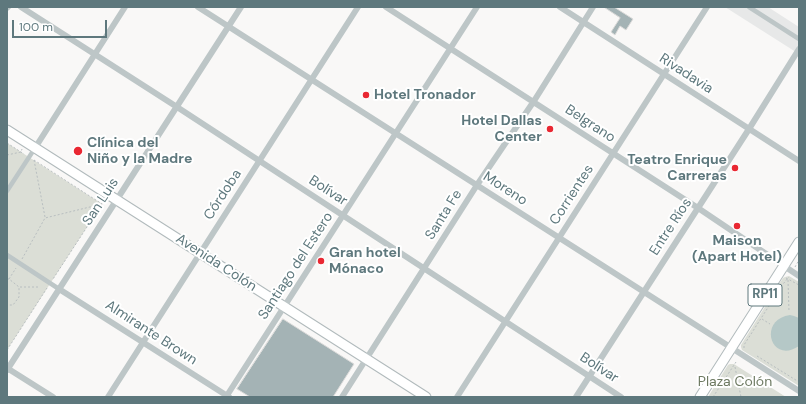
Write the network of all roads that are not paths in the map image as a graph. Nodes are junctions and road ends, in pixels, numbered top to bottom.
1 (21, 7) edge
2 (124, 7) edge
3 (198, 7) edge
4 (241, 7) edge
5 (358, 7) edge
6 (386, 7) edge
7 (477, 7) edge
8 (560, 7) edge
9 (594, 7) edge
10 (707, 7) edge
11 (749, 7) edge
12 (584, 22) junction
13 (228, 26) junction
14 (799, 39) edge
15 (450, 48) junction
16 (799, 49) edge
17 (95, 54) junction
18 (664, 74) junction
19 (312, 80) junction
20 (534, 102) junction
21 (176, 107) junction
22 (749, 129) junction
23 (7, 130) edge
24 (396, 133) junction
25 (35, 148) junction
26 (613, 153) junction
27 (259, 161) junction
28 (799, 161) edge
29 (477, 185) junction
30 (7, 191) edge
31 (117, 200) junction
32 (698, 208) junction
33 (343, 215) junction
34 (559, 238) junction
35 (799, 242) edge
36 (200, 253) junction
37 (7, 255) edge
38 (784, 266) junction
39 (424, 268) junction
40 (799, 276) edge
41 (60, 289) junction
42 (644, 292) junction
43 (284, 307) junction
44 (505, 321) junction
45 (143, 342) junction
46 (732, 348) junction
47 (366, 359) junction
48 (7, 368) edge
49 (589, 376) junction
50 (799, 391) edge
51 (227, 396) edge
52 (53, 397) edge
53 (108, 397) edge
54 (342, 397) edge
55 (426, 397) edge
56 (457, 397) edge
57 (576, 397) edge
58 (621, 397) edge
59 (700, 397) edge

1 - 17 street, Bolívar
2 - 17 street
3 - 13 street, Moreno
4 - 13 street, San Luis
5 - 19 street, Córdoba
6 - 15 street, Belgrano
7 - 15 street, Santiago del Estero
8 - 12 street, Rivadavia
9 - 12 street, Santa Fe
10 - 18 street, Corrientes
11 - 14 street
12 - 18 street, Rivadavia
12 - 20 street, Santa Fe
13 - 19 street, Moreno
13 - 21 street, San Luis
15 - 20 street, Belgrano
15 - 24 street, Santiago del Estero
16 - 22 street, Entre Ríos
17 - 21 street, Bolívar
17 - 25 street
18 - 22 street, Rivadavia
18 - 26 street, Corrientes
19 - 24 street, Moreno
19 - 27 street, Córdoba
20 - 26 street, Belgrano
20 - 29 street, Santa Fe
21 - 27 street, Bolívar
21 - 31 street, San Luis
22 - 28 street, Rivadavia
22 - 32 street, Entre Ríos
23 - 25 main road, Avenida Colón
24 - 29 street, Moreno
24 - 33 street, Santiago del Estero
25 - 30 street
25 - 31 main road, Avenida Colón
26 - 32 street, Belgrano
26 - 34 street, Corrientes
27 - 33 street, Bolívar
27 - 36 street, Córdoba
29 - 34 street, Moreno
29 - 39 street, Santa Fe
31 - 36 main road, Avenida Colón
31 - 41 street, San Luis
32 - 38 street, Belgrano
32 - 42 street, Entre Ríos
33 - 39 street, Bolívar
33 - 43 street, Santiago del Estero
34 - 42 street, Moreno
34 - 44 street, Corrientes
35 - 38 main road, RP11
36 - 43 main road, Avenida Colón
36 - 45 street, Córdoba
37 - 41 street
38 - 40 street, Belgrano
38 - 46 main road, RP11
39 - 44 street, Bolívar
39 - 47 street, Santa Fe
41 - 45 street, Almirante Brown
41 - 48 street, San Luis
42 - 46 street, Moreno
42 - 49 street, Entre Ríos
43 - 47 main road, Avenida Colón
43 - 51 street, Santiago del Estero
44 - 49 street, Bolívar
44 - 56 street, Corrientes
45 - 51 street, Almirante Brown
45 - 53 street, Córdoba
46 - 50 street, Moreno
46 - 59 main road, RP11
47 - 54 street, Santa Fe
47 - 55 main road, Avenida Colón
48 - 52 street
49 - 57 street, Entre Ríos
49 - 58 street, Bolívar

